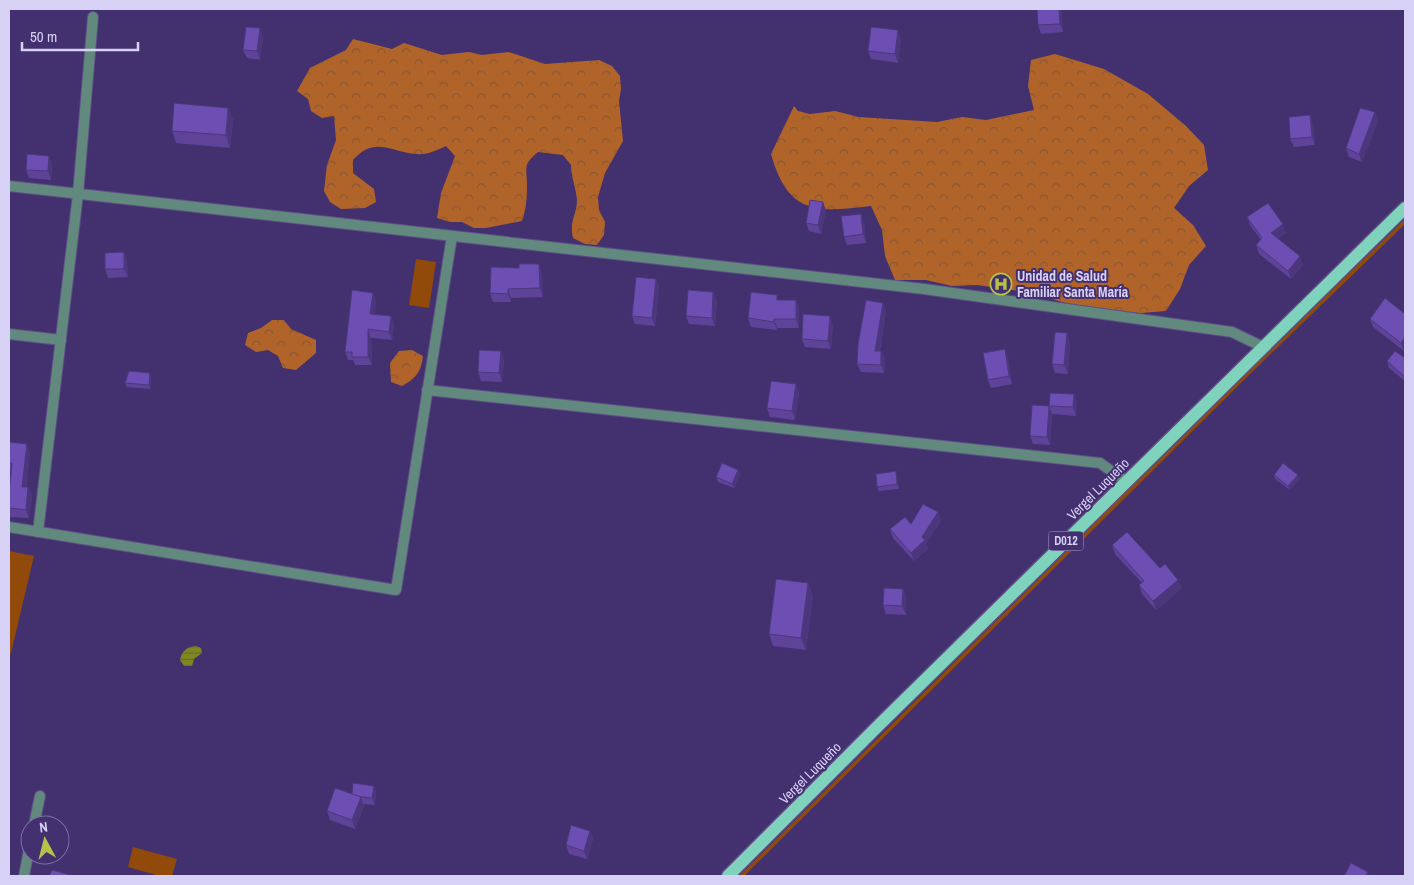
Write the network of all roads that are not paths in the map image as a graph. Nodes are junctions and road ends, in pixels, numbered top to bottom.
1 (94, 17) dead end
2 (9, 186) edge
3 (78, 194) junction
4 (1405, 208) edge
5 (452, 236) junction
6 (9, 334) edge
7 (61, 340) junction
8 (1263, 347) junction
9 (427, 390) junction
10 (1127, 482) junction
11 (9, 527) edge
12 (38, 532) junction
13 (40, 796) dead end
14 (36, 815) edge
15 (728, 876) edge

1 - 3 street
2 - 3 street
3 - 5 street
3 - 7 street
4 - 8 main road, Vergel Luqueño / D012
5 - 8 street
5 - 9 street
6 - 7 street
7 - 12 street
8 - 10 main road, Vergel Luqueño / D012
9 - 10 street
9 - 12 street
10 - 15 main road, Vergel Luqueño / D012
11 - 12 street
13 - 14 street

